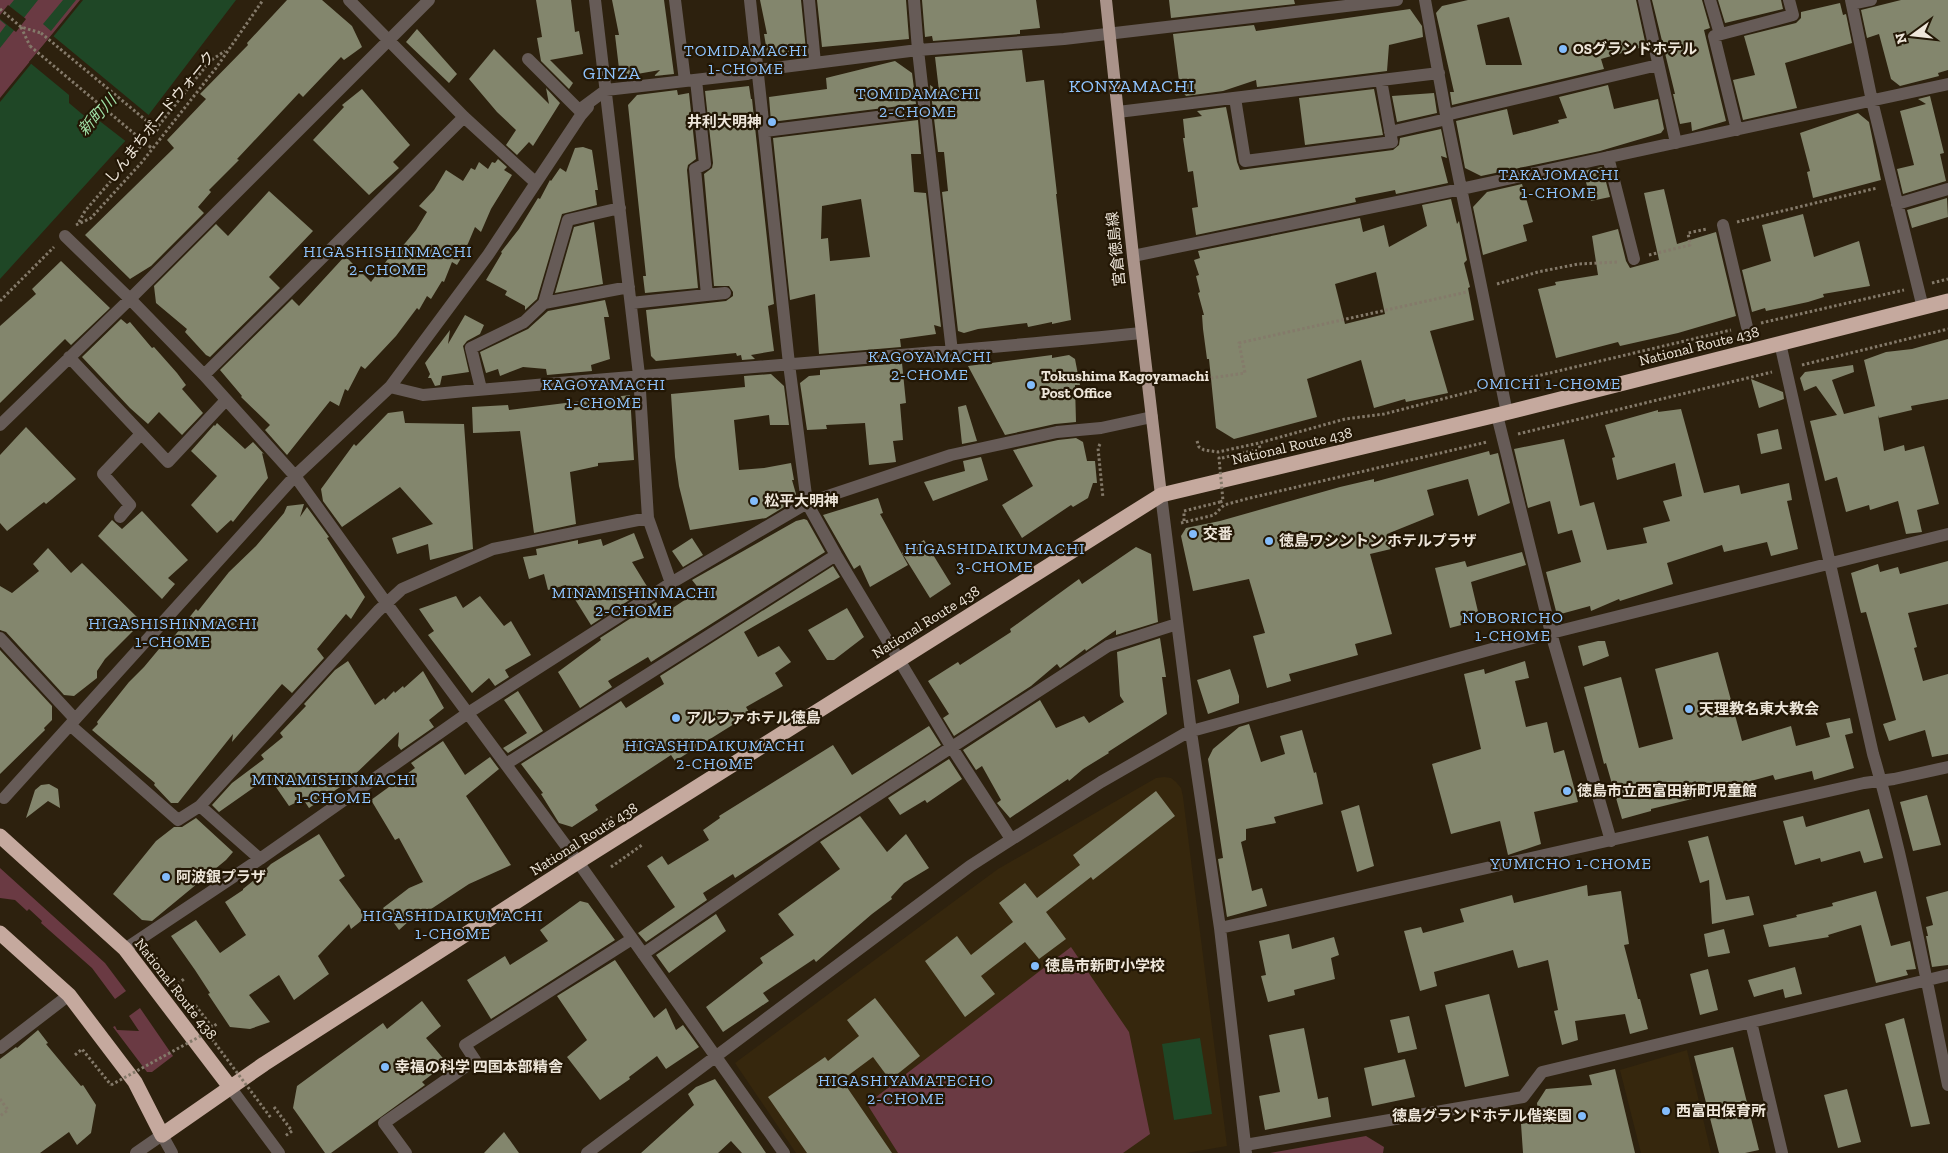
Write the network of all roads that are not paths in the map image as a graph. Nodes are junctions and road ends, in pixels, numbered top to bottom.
1 (349, 0) edge
2 (429, 0) edge
3 (595, 0) edge
4 (675, 0) edge
5 (750, 0) edge
6 (809, 0) edge
7 (914, 0) edge
8 (1106, 0) edge
9 (1397, 0) edge
10 (1425, 0) edge
11 (1644, 0) edge
12 (1710, 0) edge
13 (1789, 0) edge
14 (1871, 0) edge
15 (1852, 2) edge
16 (1302, 6) edge
17 (1110, 34) junction
18 (1720, 34) junction
19 (390, 41) junction
20 (918, 50) junction
21 (528, 59) dead end
22 (815, 63) junction
23 (1658, 65) junction
24 (759, 70) junction
25 (1439, 73) junction
26 (691, 80) junction
27 (1381, 80) junction
28 (1948, 84) edge
29 (606, 90) junction
30 (1235, 98) junction
31 (1872, 101) junction
32 (925, 111) junction
33 (1118, 112) junction
34 (464, 117) junction
35 (1446, 117) junction
36 (765, 130) junction
37 (1737, 130) junction
38 (1390, 132) junction
39 (1676, 143) junction
40 (1608, 157) junction
41 (535, 182) junction
42 (1461, 189) junction
43 (1948, 189) edge
44 (1897, 204) junction
45 (620, 208) junction
46 (1723, 225) road end
47 (65, 236) road end
48 (1133, 256) junction
49 (1634, 258) road end
50 (629, 287) junction
51 (725, 293) dead end
52 (707, 295) junction
53 (130, 299) junction
54 (1948, 301) edge
55 (544, 303) junction
56 (631, 303) junction
57 (1922, 308) junction
58 (1747, 327) road end
59 (1142, 333) junction
60 (1780, 343) junction
61 (952, 352) junction
62 (70, 357) junction
63 (790, 364) junction
64 (204, 375) junction
65 (639, 375) junction
66 (390, 387) junction
67 (481, 389) junction
68 (226, 400) junction
69 (1502, 414) junction
70 (1152, 417) junction
71 (0, 425) edge
72 (142, 434) junction
73 (295, 476) junction
74 (1161, 495) junction
75 (807, 503) junction
76 (120, 516) dead end
77 (648, 518) junction
78 (1948, 534) edge
79 (836, 555) junction
80 (1830, 562) junction
81 (671, 583) junction
82 (386, 604) junction
83 (1177, 624) junction
84 (1552, 633) junction
85 (0, 638) edge
86 (899, 660) junction
87 (468, 713) junction
88 (73, 722) junction
89 (1191, 732) junction
90 (952, 748) junction
91 (506, 764) junction
92 (1948, 767) edge
93 (1881, 781) junction
94 (4, 798) dead end
95 (200, 806) junction
96 (0, 836) edge
97 (1010, 839) junction
98 (1611, 841) junction
99 (260, 859) junction
100 (578, 862) junction
101 (1220, 928) junction
102 (0, 933) edge
103 (632, 939) junction
104 (125, 949) junction
105 (643, 954) junction
106 (1948, 975) edge
107 (1926, 980) junction
108 (68, 994) junction
109 (1751, 1022) junction
110 (0, 1048) edge
111 (715, 1056) junction
112 (1948, 1085) edge
113 (230, 1088) junction
114 (162, 1135) junction
115 (1246, 1149) edge
116 (136, 1153) edge
117 (172, 1153) edge
118 (280, 1153) edge
119 (406, 1153) edge
120 (587, 1153) edge
121 (784, 1153) edge
122 (1782, 1153) edge

1 - 19 street
2 - 19 street
3 - 29 street
4 - 26 street
5 - 24 street
6 - 22 street
7 - 20 street
8 - 17 main road, 宮倉徳島線
9 - 16 street
10 - 25 street
11 - 23 street
12 - 18 street
13 - 18 street
14 - 15 street
15 - 31 street
16 - 17 street
17 - 20 street
17 - 33 main road, 宮倉徳島線
18 - 37 street
19 - 34 street
19 - 53 street
20 - 22 street
20 - 32 street
21 - 29 street
22 - 24 street
23 - 35 street
23 - 39 street
24 - 26 street
24 - 36 street
25 - 27 street
25 - 35 street
26 - 29 street
26 - 52 street
27 - 30 street
27 - 38 street
28 - 31 street
29 - 41 street
29 - 45 street
30 - 33 street
30 - 38 street
31 - 37 street
31 - 44 street
32 - 36 street
32 - 61 street
33 - 48 main road, 宮倉徳島線
34 - 41 street
34 - 64 street
35 - 38 street
35 - 42 street
36 - 63 street
37 - 39 street
39 - 40 street
40 - 42 street
40 - 49 street
41 - 66 street
42 - 48 street
42 - 69 street
43 - 44 street
44 - 57 street
45 - 50 street
45 - 55 street
46 - 58 street
47 - 53 street
48 - 59 main road, 宮倉徳島線
50 - 55 street
50 - 56 street
51 - 52 street
52 - 56 street
53 - 62 street
53 - 64 street
54 - 57 highway, National Route 438
55 - 67 street
56 - 65 street
57 - 60 highway, National Route 438
59 - 61 street
59 - 70 main road, 宮倉徳島線
60 - 69 highway, National Route 438
60 - 80 street
61 - 63 street
62 - 71 street
62 - 72 street
63 - 65 street
63 - 75 street
64 - 68 street
65 - 67 street
65 - 77 street
66 - 67 street
66 - 73 street
68 - 72 street
68 - 73 street
69 - 74 highway, National Route 438
69 - 84 street
70 - 74 main road, 宮倉徳島線
70 - 75 street
72 - 76 street
73 - 82 street
73 - 88 street
74 - 83 street
74 - 86 highway, National Route 438
75 - 79 street
75 - 81 street
77 - 81 street
77 - 82 street
78 - 80 street
79 - 86 street
79 - 91 street
80 - 84 street
80 - 93 street
81 - 87 street
82 - 87 street
82 - 95 street
83 - 89 street
83 - 90 street
84 - 89 street
84 - 98 street
85 - 88 street
86 - 90 street
86 - 100 highway, National Route 438
87 - 91 street
87 - 99 street
88 - 94 street
88 - 95 street
89 - 97 street
89 - 101 street
90 - 97 street
90 - 105 street
91 - 100 street
92 - 93 street
93 - 98 street
93 - 107 street
95 - 99 street
96 - 104 highway, National Route 438
97 - 111 street
98 - 101 street
99 - 104 street
100 - 103 street
100 - 113 highway, National Route 438
101 - 115 street
102 - 108 highway
103 - 105 street
103 - 119 street
104 - 113 highway, National Route 438
105 - 111 street
106 - 107 street
107 - 109 street
107 - 112 street
108 - 110 street
108 - 114 highway
109 - 115 street
109 - 122 street
111 - 120 street
111 - 121 street
113 - 114 highway, National Route 438
113 - 118 street
114 - 116 street
114 - 117 street

